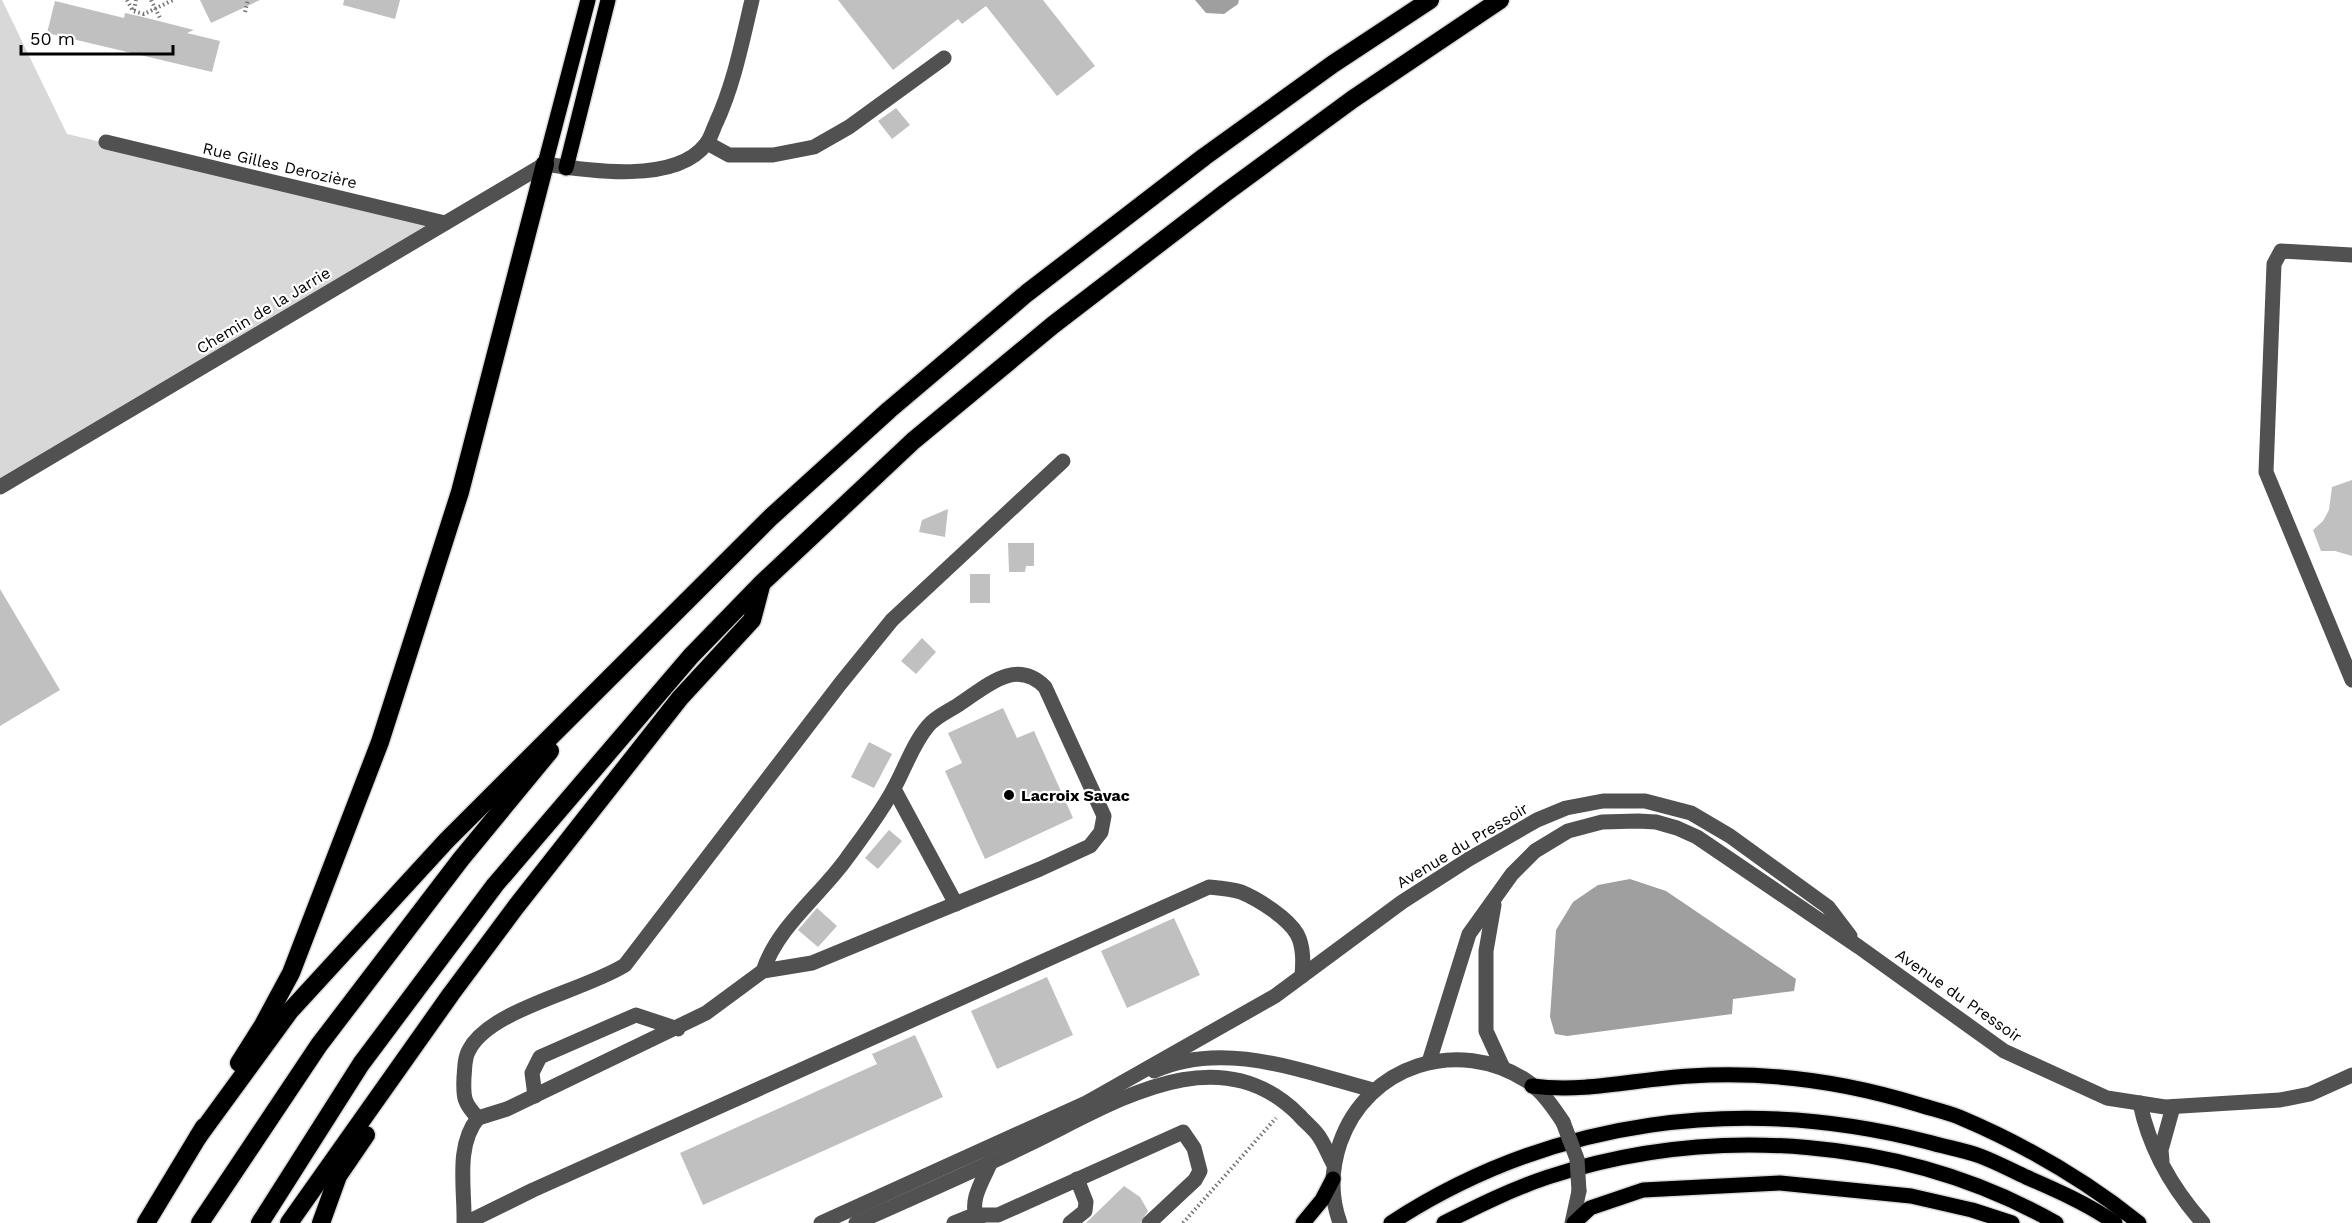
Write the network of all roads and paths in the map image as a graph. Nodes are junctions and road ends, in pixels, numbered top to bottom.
1 (127, 0) edge
2 (136, 0) edge
3 (152, 0) edge
4 (173, 0) edge
5 (248, 0) edge
6 (588, 0) edge
7 (608, 0) edge
8 (752, 0) edge
9 (1430, 0) edge
10 (1500, 0) edge
11 (155, 8) junction
12 (133, 10) junction
13 (245, 12) dead end
14 (160, 18) dead end
15 (944, 58) dead end
16 (106, 142) dead end
17 (707, 143) junction
18 (545, 164) junction
19 (566, 168) junction
20 (445, 223) junction
21 (2352, 255) edge
22 (1063, 461) dead end
23 (0, 487) edge
24 (762, 583) junction
25 (625, 662) junction
26 (2352, 680) edge
27 (894, 789) junction
28 (1495, 901) junction
29 (956, 904) junction
30 (1859, 947) junction
31 (763, 971) junction
32 (1302, 976) junction
33 (451, 994) junction
34 (678, 1029) junction
35 (1429, 1062) junction
36 (1503, 1068) junction
37 (2352, 1075) edge
38 (1532, 1086) junction
39 (1373, 1090) junction
40 (535, 1096) junction
41 (1088, 1102) junction
42 (2140, 1103) junction
43 (1288, 1105) junction
44 (2173, 1107) junction
45 (478, 1118) junction
46 (198, 1137) junction
47 (991, 1162) junction
48 (1333, 1163) junction
49 (2162, 1164) junction
50 (1077, 1179) junction
51 (1333, 1179) junction
52 (976, 1219) edge
53 (466, 1220) edge
54 (146, 1223) edge
55 (200, 1223) edge
56 (260, 1223) edge
57 (289, 1223) edge
58 (321, 1223) edge
59 (821, 1223) edge
60 (856, 1223) edge
61 (954, 1223) edge
62 (1070, 1223) edge
63 (1149, 1223) edge
64 (1183, 1223) edge
65 (1304, 1223) edge
66 (1340, 1223) edge
67 (1391, 1223) edge
68 (1444, 1223) edge
69 (1573, 1223) edge
70 (2012, 1223) edge
71 (2056, 1223) edge
72 (2115, 1223) edge
73 (2139, 1223) edge
74 (2203, 1223) edge

1 - 12 path
2 - 12 path
3 - 11 path
4 - 11 path
5 - 13 path
6 - 18 main road
7 - 19 main road
8 - 17 street
9 - 25 highway
10 - 24 highway
11 - 12 path
11 - 14 path
15 - 17 street
16 - 20 street, Rue Gilles Derozière
17 - 19 street
18 - 19 street
18 - 20 street, Chemin de la Jarrie
18 - 46 highway
20 - 23 street, Chemin de la Jarrie
21 - 26 street
22 - 45 street
24 - 33 highway
24 - 56 highway
25 - 46 highway
25 - 55 highway
27 - 29 street
27 - 29 street
27 - 31 street
28 - 30 street, Avenue du Pressoir
28 - 35 street, Avenue du Pressoir
28 - 36 street
29 - 31 street
30 - 32 street, Avenue du Pressoir
30 - 42 street, Avenue du Pressoir
31 - 34 street
32 - 41 street, Avenue du Pressoir
32 - 53 street
33 - 57 highway
33 - 58 highway
34 - 40 street
34 - 40 street
35 - 36 street
35 - 39 street
36 - 38 street
37 - 44 street, Avenue du Pressoir
38 - 69 street, bridge
38 - 73 main road
39 - 41 street
39 - 48 street
40 - 45 street
41 - 59 street
42 - 44 street, Avenue du Pressoir
42 - 49 street
43 - 47 street
43 - 48 street
43 - 64 path
44 - 49 street
45 - 53 street
46 - 54 highway
47 - 52 street
47 - 60 street
48 - 51 street
49 - 74 street
50 - 52 street
50 - 62 street
50 - 63 street
51 - 65 main road
51 - 66 street
52 - 61 street
67 - 72 main road
68 - 71 main road
69 - 70 main road

